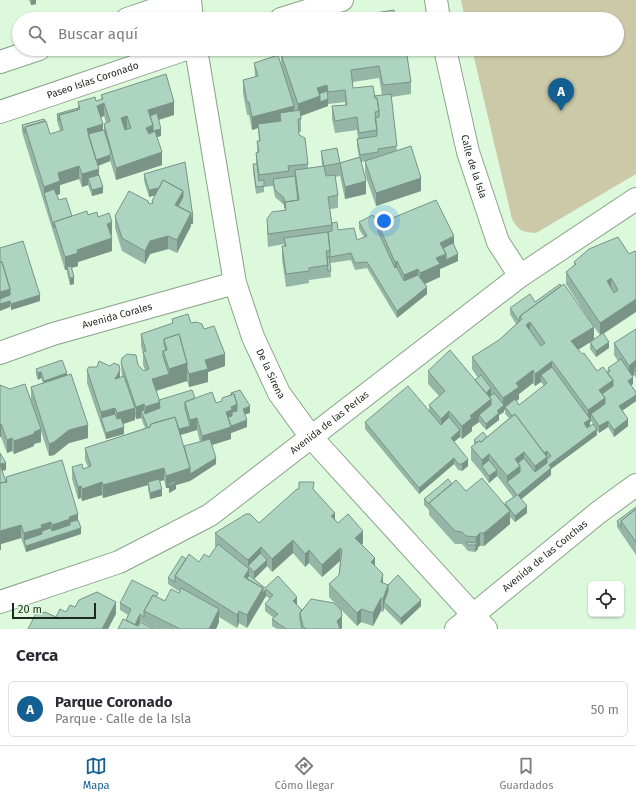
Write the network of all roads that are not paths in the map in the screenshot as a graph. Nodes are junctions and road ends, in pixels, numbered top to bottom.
1 (183, 0) edge
2 (190, 0) edge
3 (342, 0) edge
4 (436, 0) edge
5 (148, 12) edge
6 (191, 12) edge
7 (303, 12) edge
8 (438, 12) edge
9 (18, 56) edge
10 (165, 56) edge
11 (197, 56) edge
12 (447, 56) edge
13 (0, 62) edge
14 (0, 112) edge
15 (636, 199) edge
16 (520, 276) junction
17 (235, 283) junction
18 (0, 353) edge
19 (311, 437) junction
20 (636, 485) edge
21 (0, 602) edge
22 (480, 622) edge
23 (456, 629) edge

1 - 5 street
2 - 6 street
3 - 7 street
4 - 8 street
9 - 13 street
10 - 14 street, Paseo Islas Coronado
11 - 17 street, De la Sirena
12 - 16 street, Calle de la Isla
15 - 16 street, Avenida de las Perlas
16 - 19 street, Avenida de las Perlas
17 - 18 street, Avenida Corales
17 - 19 street, De la Sirena
19 - 21 street, Avenida de las Perlas
19 - 22 street, De la Sirena
20 - 22 street, Avenida de las Conchas
22 - 23 street, Avenida de las Conchas

